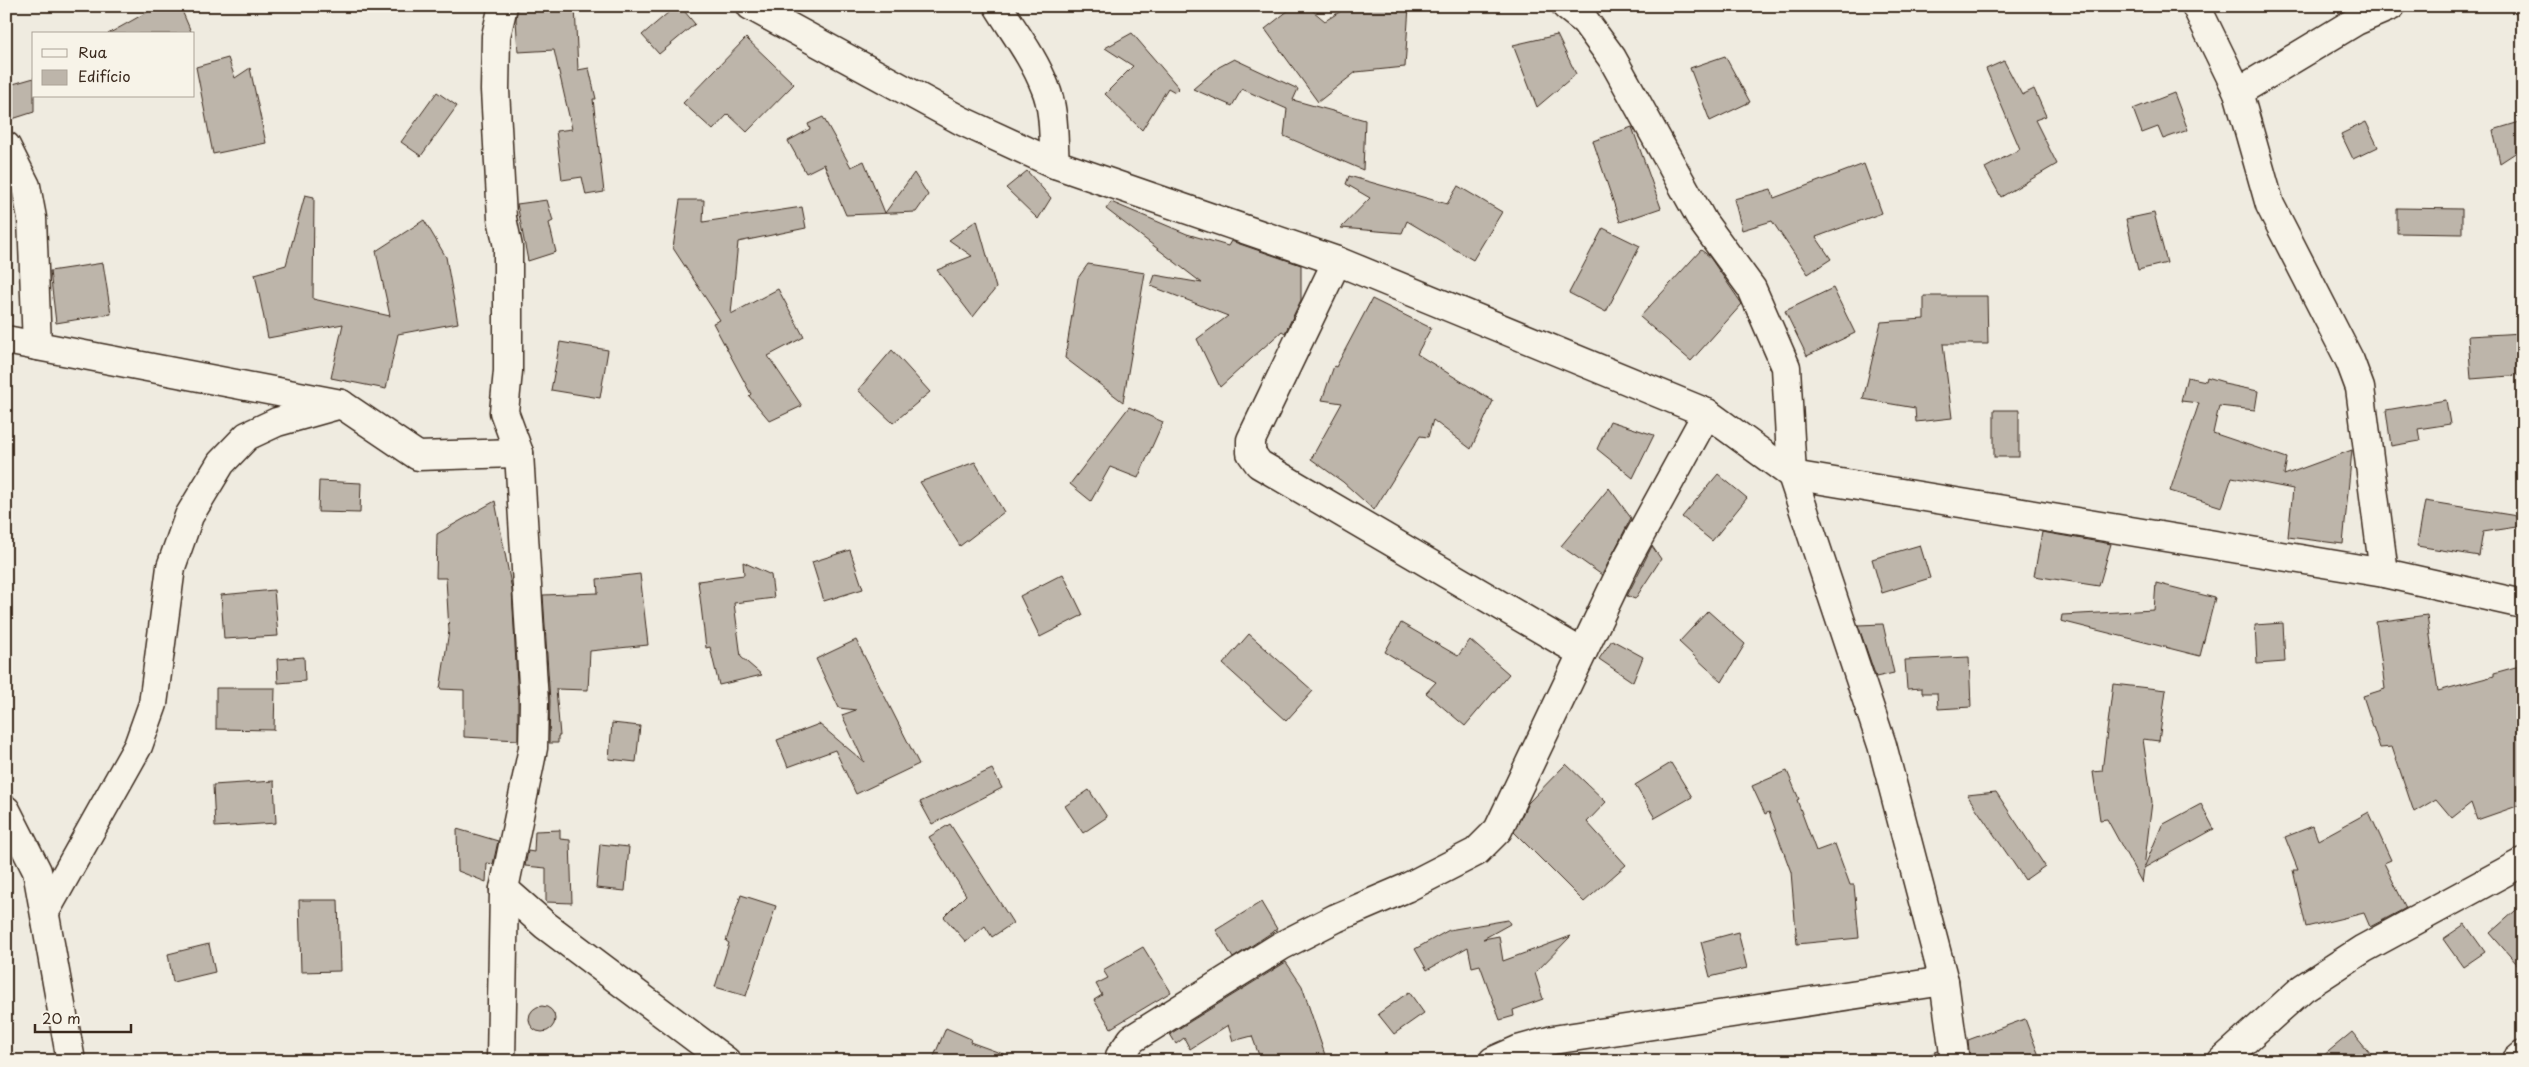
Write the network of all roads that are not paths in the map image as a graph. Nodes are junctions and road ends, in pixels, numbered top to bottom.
1 (503, 6) edge
2 (750, 6) edge
3 (998, 6) edge
4 (1566, 6) edge
5 (2196, 6) edge
6 (2391, 6) edge
7 (2238, 92) junction
8 (6, 146) edge
9 (1054, 164) junction
10 (1337, 261) junction
11 (6, 340) edge
12 (37, 346) junction
13 (341, 404) junction
14 (1707, 413) junction
15 (519, 453) junction
16 (1792, 475) junction
17 (2384, 573) junction
18 (2523, 604) edge
19 (1582, 653) junction
20 (6, 810) edge
21 (2523, 862) edge
22 (504, 889) junction
23 (46, 910) junction
24 (1944, 981) junction
25 (2523, 1055) edge
26 (71, 1061) edge
27 (501, 1061) edge
28 (726, 1061) edge
29 (1121, 1061) edge
30 (1493, 1061) edge
31 (1955, 1061) edge
32 (2222, 1061) edge
33 (2516, 1061) edge

1 - 15 street
2 - 9 street
3 - 9 street
4 - 16 street
5 - 7 street
6 - 7 street
7 - 17 street
8 - 12 street
9 - 10 street
10 - 14 street
10 - 19 street
11 - 12 street
12 - 13 street
13 - 15 street
13 - 23 street
14 - 16 street
14 - 19 street
15 - 22 street
16 - 17 street
16 - 24 street
17 - 18 street
19 - 29 street
20 - 23 street
21 - 32 street
22 - 27 street
22 - 28 street
23 - 26 street
24 - 30 street
24 - 31 street
25 - 33 street

